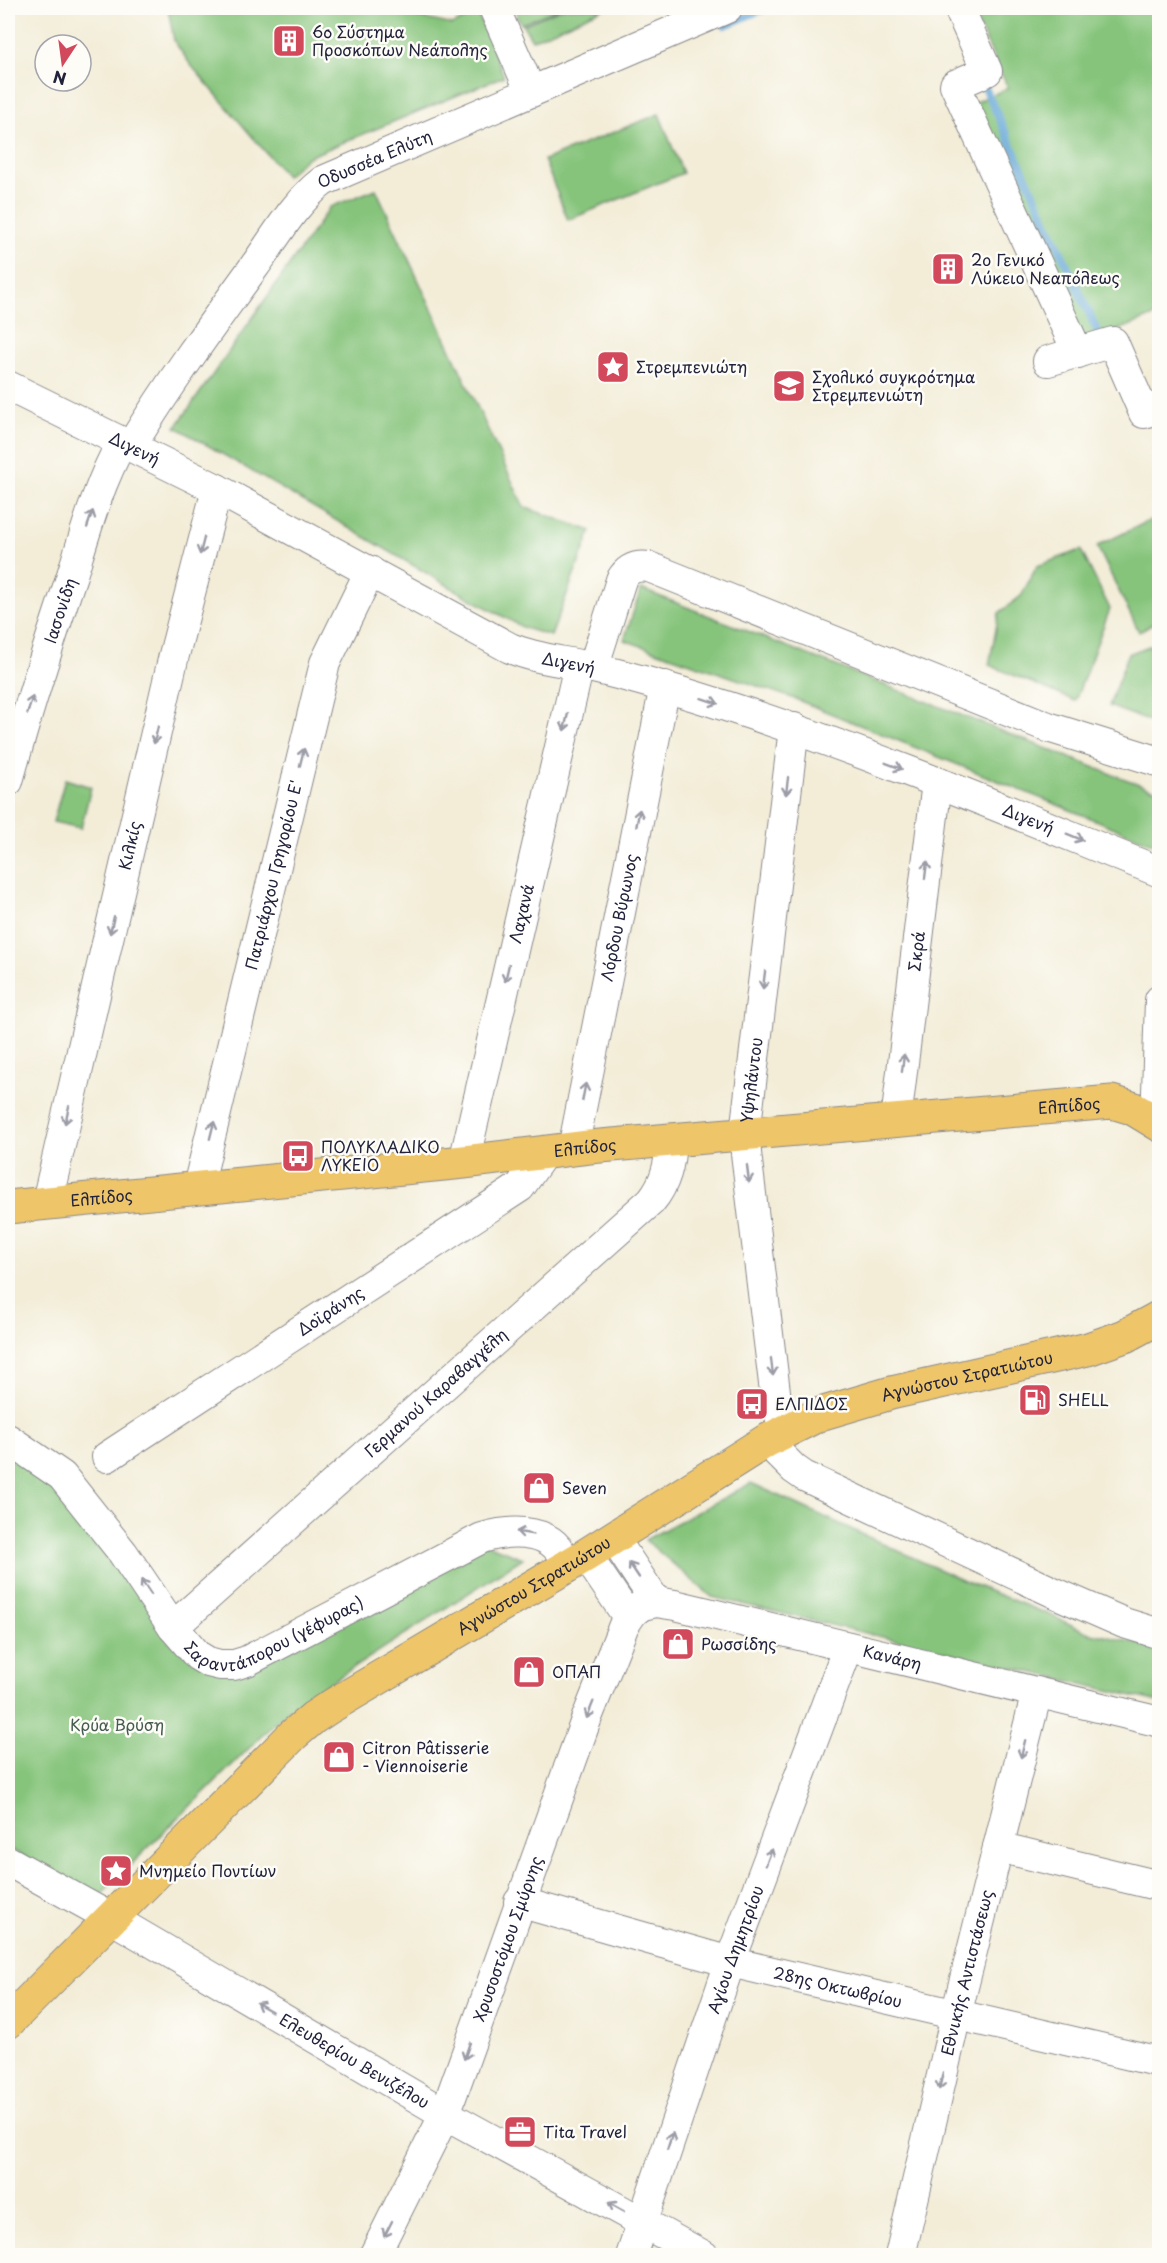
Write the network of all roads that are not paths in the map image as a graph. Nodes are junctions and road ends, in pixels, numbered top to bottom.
1 (494, 8) edge
2 (727, 8) edge
3 (959, 8) edge
4 (531, 92) junction
5 (1078, 353) junction
6 (1048, 361) dead end
7 (10, 392) edge
8 (1160, 406) edge
9 (126, 444) junction
10 (217, 489) junction
11 (370, 571) junction
12 (586, 666) junction
13 (665, 686) junction
14 (794, 728) junction
15 (1160, 762) edge
16 (8, 781) edge
17 (937, 782) junction
18 (1160, 872) edge
19 (1160, 1000) edge
20 (896, 1121) junction
21 (1158, 1124) edge
22 (745, 1133) junction
23 (671, 1140) junction
24 (558, 1151) junction
25 (464, 1162) junction
26 (198, 1187) junction
27 (47, 1202) junction
28 (8, 1207) edge
29 (1160, 1317) edge
30 (775, 1436) junction
31 (8, 1439) edge
32 (107, 1457) dead end
33 (613, 1538) junction
34 (576, 1561) junction
35 (656, 1602) junction
36 (628, 1617) junction
37 (173, 1627) junction
38 (1160, 1634) edge
39 (848, 1647) junction
40 (1037, 1692) junction
41 (1160, 1722) edge
42 (998, 1847) junction
43 (8, 1861) edge
44 (1160, 1886) edge
45 (519, 1902) junction
46 (111, 1918) junction
47 (730, 1962) junction
48 (956, 2015) junction
49 (8, 2022) edge
50 (1160, 2062) edge
51 (445, 2114) junction
52 (643, 2222) junction
53 (374, 2256) edge
54 (631, 2256) edge
55 (704, 2256) edge
56 (900, 2256) edge

1 - 4 street
2 - 4 street, Οδυσσέα Ελύτη
3 - 5 street
4 - 9 street, Οδυσσέα Ελύτη
5 - 6 street
5 - 8 street
7 - 9 street, Διγενή
9 - 10 street, Διγενή
16 -> 9 street, Ιασoνίδη
10 - 11 street, Διγενή
10 -> 27 street, Κιλκίς
11 - 12 street, Διγενή
26 -> 11 street, Πατριάρχου Γρηγορίου Ε'
12 - 13 street, Διγενή
12 - 15 street, Λαχανά
12 -> 25 street, Λαχανά
13 -> 14 street, Διγενή
24 -> 13 street, Λόρδου Βύρωνος
14 -> 17 street, Διγενή
14 -> 22 street, Υψηλάντου
17 -> 18 street, Διγενή
20 -> 17 street, Σκρά
19 - 21 street
20 - 21 main road, Ελπίδος
20 - 22 main road, Ελπίδος
22 - 23 main road, Ελπίδος
22 -> 30 street, Υψηλάντου
23 - 24 main road, Ελπίδος
23 - 37 street, Γερμανού Καραβαγγέλη
24 - 25 main road, Ελπίδος
24 - 32 street, Δοϊράνης
25 - 26 main road, Ελπίδος
26 - 27 main road, Ελπίδος
27 - 28 main road, Ελπίδος
29 - 30 main road, Αγνώστου Στρατιώτου
30 - 33 main road, Αγνώστου Στρατιώτου
30 - 38 street
37 -> 31 street, Σαραντάπορου (γέφυρας)
33 - 34 main road, Αγνώστου Στρατιώτου
35 -> 33 street
34 - 36 street, Σαραντάπορου (γέφυρας)
34 -> 37 street, Σαραντάπορου (γέφυρας)
34 - 46 main road, Αγνώστου Στρατιώτου
35 - 36 street
35 - 39 street, Κανάρη
36 -> 45 street, Χρυσοστόμου Σμύρνης
39 - 40 street, Κανάρη
47 -> 39 street, Αγίου Δημητρίου
40 - 41 street, Κανάρη
40 -> 42 street, Εθνικής Αντιστάσεως
42 - 44 street
42 - 48 street, Εθνικής Αντιστάσεως
43 - 46 street, Ελευθερίου Βενιζέλου
45 - 47 street, 28ης Οκτωβρίου
45 -> 51 street, Χρυσοστόμου Σμύρνης
46 - 49 main road, Αγνώστου Στρατιώτου
51 -> 46 street, Ελευθερίου Βενιζέλου
47 - 48 street, 28ης Οκτωβρίου
52 -> 47 street, Αγίου Δημητρίου
48 - 50 street, 28ης Οκτωβρίου
48 -> 56 street, Εθνικής Αντιστάσεως
52 -> 51 street, Ελευθερίου Βενιζέλου
51 -> 53 street, Χρυσοστόμου Σμύρνης
52 - 54 street, Αγίου Δημητρίου
52 - 55 street, Ελευθερίου Βενιζέλου

